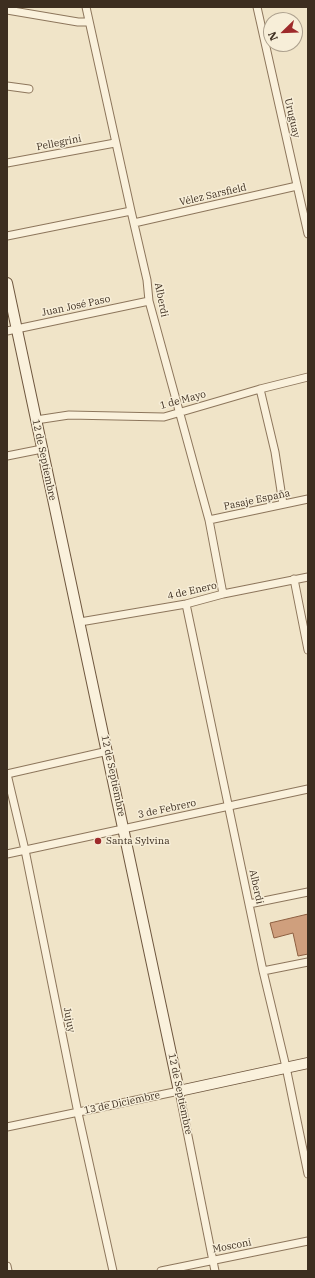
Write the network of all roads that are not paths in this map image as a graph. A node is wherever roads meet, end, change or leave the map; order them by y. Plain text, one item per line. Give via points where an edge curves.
1 (86, 7) edge
2 (257, 7) edge
3 (7, 10) edge
4 (89, 22) junction
5 (7, 86) edge
6 (29, 89) dead end
7 (115, 142) junction
8 (7, 163) edge
9 (297, 186) junction
10 (130, 211) junction
11 (134, 223) junction
12 (308, 234) edge
13 (7, 236) edge
14 (7, 283) edge
15 (149, 301) junction
16 (12, 330) edge
17 (308, 376) edge
18 (260, 389) junction
19 (180, 413) junction
20 (36, 420) junction
21 (42, 449) junction
22 (7, 456) edge
23 (308, 499) edge
24 (283, 504) junction
25 (209, 520) junction
26 (308, 577) edge
27 (294, 580) junction
28 (223, 594) junction
29 (186, 604) junction
30 (80, 622) junction
31 (308, 650) edge
32 (108, 751) junction
33 (7, 774) edge
34 (308, 789) edge
35 (229, 807) junction
36 (124, 828) junction
37 (25, 850) junction
38 (7, 854) edge
39 (308, 892) edge
40 (249, 904) junction
41 (308, 962) edge
42 (264, 971) junction
43 (308, 1063) edge
44 (286, 1067) junction
45 (179, 1091) junction
46 (78, 1113) junction
47 (7, 1127) edge
48 (308, 1174) edge
49 (308, 1241) edge
50 (213, 1260) junction
51 (7, 1266) edge
52 (8, 1271) edge
53 (113, 1271) edge
54 (161, 1271) edge
55 (215, 1271) edge

1 - 4 street, Alberdi
2 - 9 street, Uruguay
3 - 4 street
4 - 7 street, Alberdi
5 - 6 street
7 - 8 street, Pellegrini
7 - 10 street, Alberdi
9 - 11 street, Vélez Sarsfield
9 - 12 street, Uruguay
10 - 11 street, Alberdi
10 - 13 street
11 - 15 street, Alberdi via 147,280
14 - 16 street, 12 de Septiembre
15 - 16 street, Juan José Paso
15 - 19 street, Alberdi
16 - 20 street, 12 de Septiembre
17 - 18 street, 1 de Mayo
18 - 19 street, 1 de Mayo
18 - 24 street via 275,452
19 - 20 street, 1 de Mayo via 164,417 69,415
19 - 25 street, Alberdi
20 - 21 street, 12 de Septiembre
21 - 22 street
21 - 30 street, 12 de Septiembre
23 - 24 street, Pasaje España
24 - 25 street, Pasaje España
25 - 28 street, Alberdi
26 - 27 street, 4 de Enero
27 - 28 street, 4 de Enero
27 - 31 street
28 - 29 street, 4 de Enero
29 - 30 street, 4 de Enero
29 - 35 street, Alberdi
30 - 32 street, 12 de Septiembre
32 - 33 street
32 - 36 street, 12 de Septiembre
33 - 37 street, Jujuy
34 - 35 street, 3 de Febrero
35 - 36 street, 3 de Febrero
35 - 40 street, Alberdi
36 - 37 street, 3 de Febrero
36 - 45 street, 12 de Septiembre
37 - 38 street, 3 de Febrero
37 - 46 street, Jujuy
39 - 40 street
40 - 42 street, Alberdi
41 - 42 street
42 - 44 street, Alberdi
43 - 44 street, 13 de Diciembre
44 - 45 street, 13 de Diciembre
44 - 48 street, Alberdi
45 - 46 street, 13 de Diciembre
45 - 50 street, 12 de Septiembre
46 - 47 street, 13 de Diciembre
46 - 53 street, Jujuy
49 - 50 street, Mosconi
50 - 54 street, Mosconi
50 - 55 street, 12 de Septiembre
51 - 52 street

